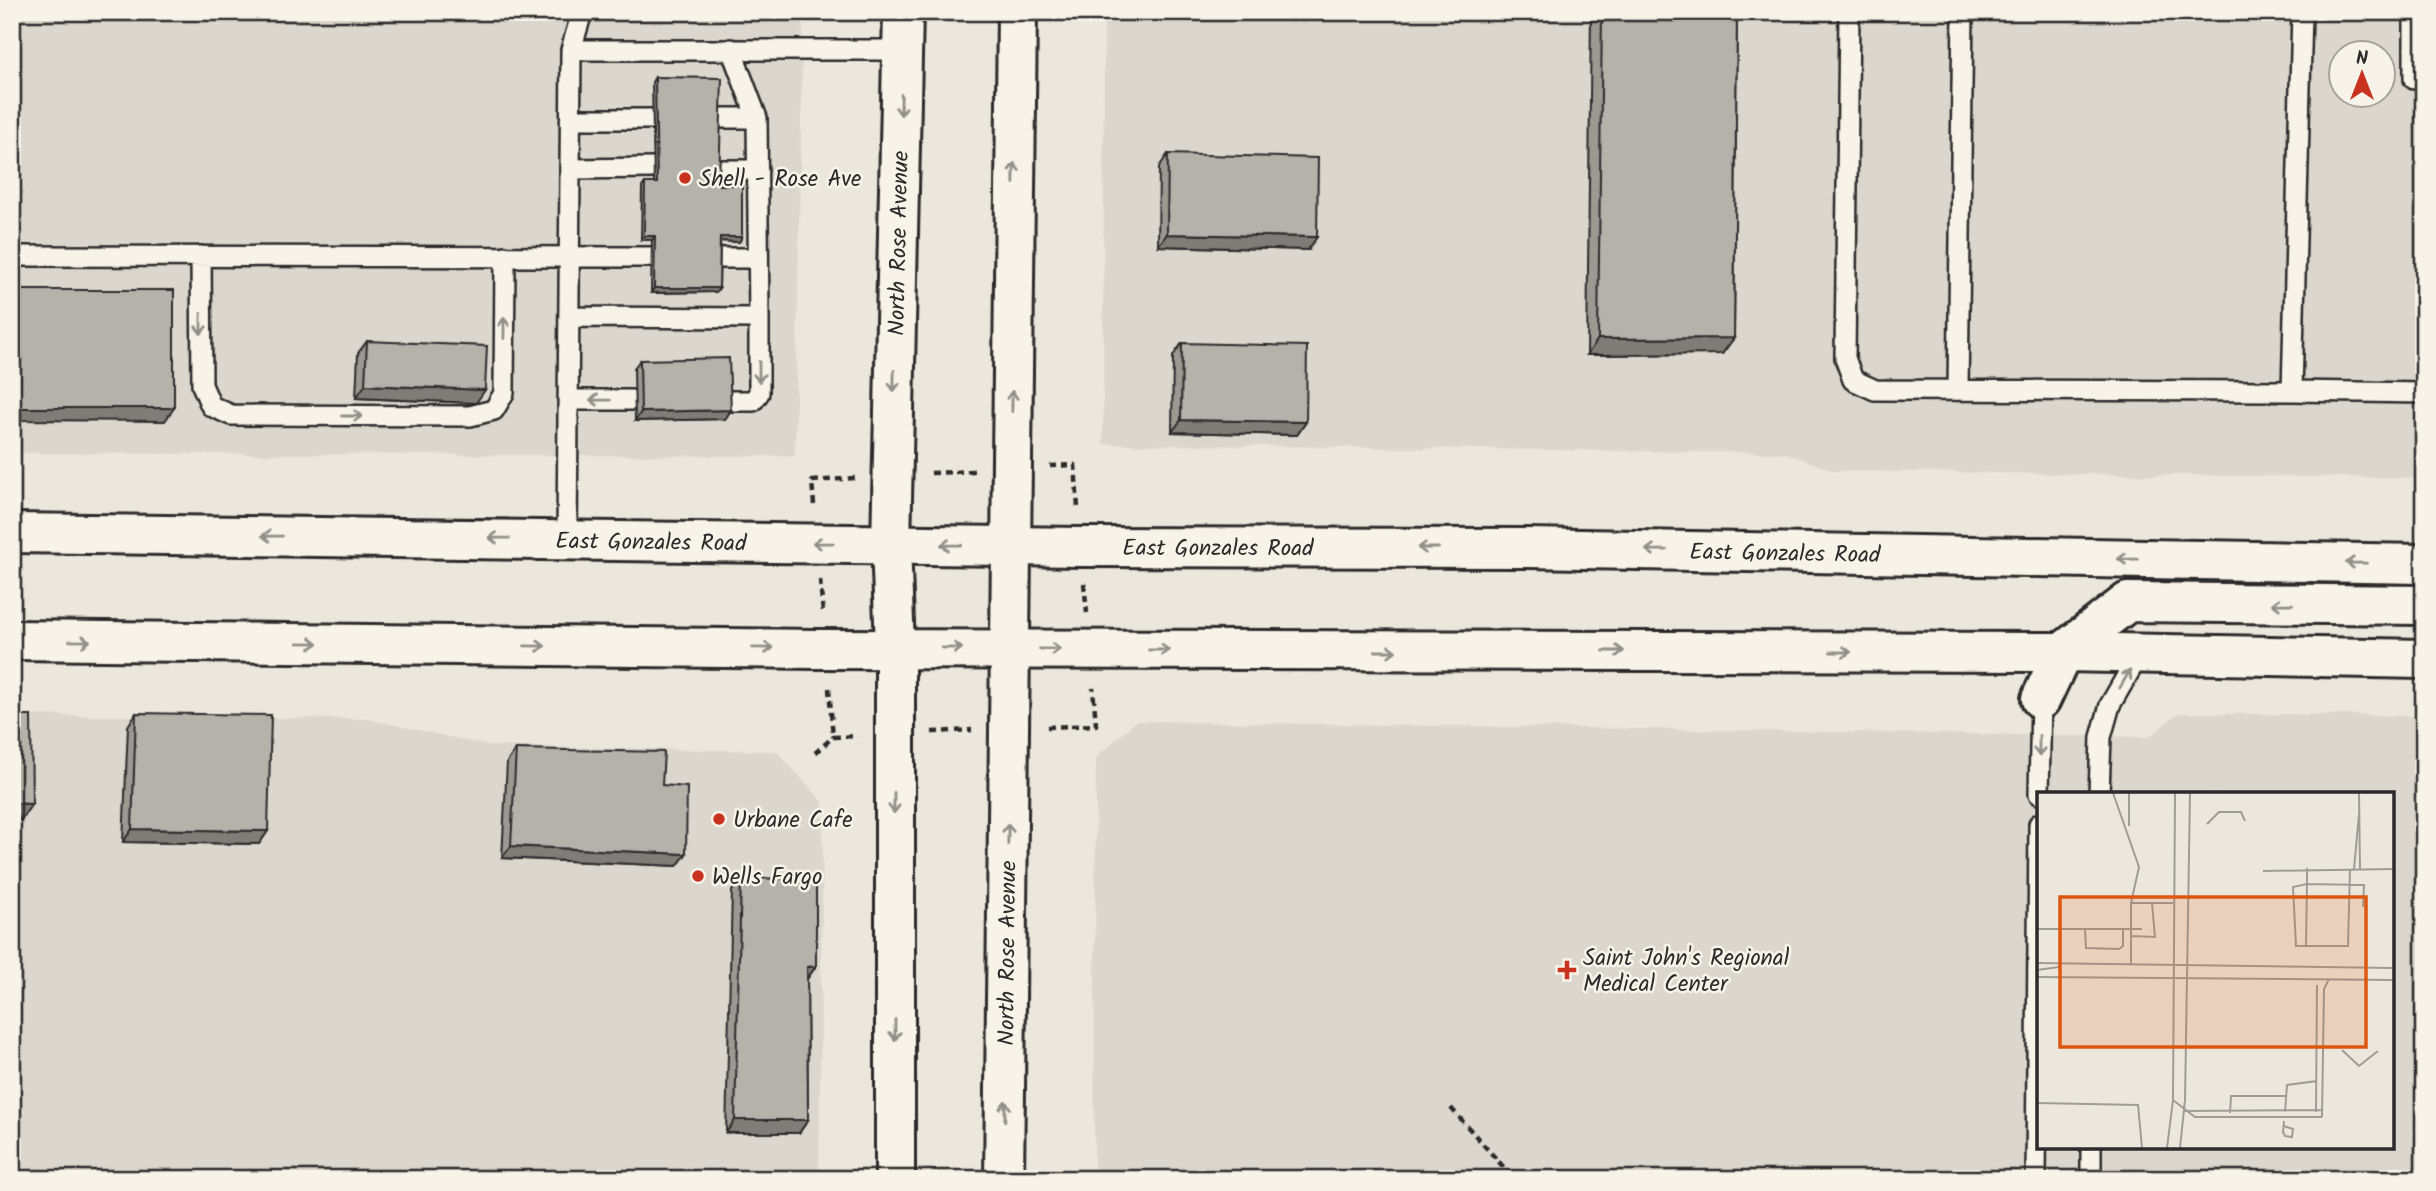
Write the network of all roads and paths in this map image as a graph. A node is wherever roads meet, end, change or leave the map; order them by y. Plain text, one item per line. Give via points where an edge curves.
1 (582, 12) edge
2 (903, 12) edge
3 (1017, 12) edge
4 (1849, 12) edge
5 (1963, 12) edge
6 (2302, 12) edge
7 (2414, 12) edge
8 (571, 50) junction
9 (732, 50) junction
10 (902, 50) junction
11 (2414, 79) dead end
12 (718, 118) edge
13 (757, 118) junction
14 (570, 119) junction
15 (653, 119) edge
16 (654, 168) edge
17 (570, 169) junction
18 (717, 170) edge
19 (758, 170) junction
20 (12, 256) edge
21 (201, 256) junction
22 (505, 256) junction
23 (569, 256) junction
24 (652, 257) edge
25 (717, 258) edge
26 (758, 258) junction
27 (569, 317) junction
28 (759, 318) junction
29 (1958, 390) junction
30 (2292, 391) junction
31 (2424, 393) edge
32 (568, 400) junction
33 (631, 400) dead end
34 (731, 401) edge
35 (1075, 465) dead end
36 (12, 533) edge
37 (72, 534) junction
38 (567, 539) junction
39 (891, 544) junction
40 (1010, 546) junction
41 (1081, 547) junction
42 (12, 554) edge
43 (2424, 564) edge
44 (2424, 605) edge
45 (12, 640) edge
46 (895, 648) junction
47 (1010, 649) junction
48 (1090, 650) junction
49 (2063, 652) junction
50 (2140, 653) junction
51 (2424, 659) edge
52 (2041, 699) joint
53 (1009, 728) junction
54 (894, 734) junction
55 (814, 753) dead end
56 (2039, 792) edge
57 (2099, 792) edge
58 (2037, 1061) edge
59 (1451, 1108) dead end
60 (2091, 1149) edge
61 (895, 1179) edge
62 (1004, 1179) edge
63 (1514, 1179) edge
64 (2036, 1179) edge
65 (2091, 1179) edge

1 - 8 lane
2 - 10 main road, North Rose Avenue
40 -> 3 main road, North Rose Avenue
4 - 29 lane via 1845,358 1853,380 1875,390
5 - 29 lane
6 - 30 lane
7 - 11 lane
8 - 9 lane
8 - 14 lane
9 - 10 lane
9 - 13 lane
10 -> 39 main road, North Rose Avenue
12 - 13 lane
13 - 19 lane
14 - 15 lane
14 - 17 lane
16 - 17 lane
17 - 23 lane
18 - 19 lane
19 - 26 lane
20 - 21 lane
21 - 22 lane
21 -> 22 lane via 202,385 211,406 231,415 470,416 494,411 504,393
22 - 23 lane
23 - 24 lane
23 - 27 lane
25 - 26 lane
26 - 28 lane
27 - 28 lane
27 - 32 lane
28 -> 34 lane via 759,393 753,401
29 - 30 lane
30 - 31 lane
33 -> 32 lane
32 - 38 lane
35 - 41 path
36 - 37 main road, East Gonzales Road
38 -> 37 main road, East Gonzales Road
37 - 42 main road
39 -> 38 main road, East Gonzales Road
40 -> 39 main road, East Gonzales Road
39 - 46 main road, North Rose Avenue
40 - 41 main road, East Gonzales Road
40 - 47 main road, North Rose Avenue
43 -> 41 main road, East Gonzales Road via 1556,549
41 - 48 path
44 -> 49 main road via 2128,602
45 -> 46 main road
46 -> 47 main road
46 - 54 main road, North Rose Avenue
47 -> 48 main road
47 - 53 main road, North Rose Avenue
48 -> 49 main road
48 - 53 path via 1096,725
49 - 50 main road
49 - 52 main road
50 - 51 main road
57 -> 50 lane via 2101,737 2110,705
52 -> 56 lane
53 - 54 path
62 -> 53 main road, North Rose Avenue
54 - 55 path via 833,737
54 -> 61 main road
58 - 64 lane
59 - 63 path
60 - 65 lane

